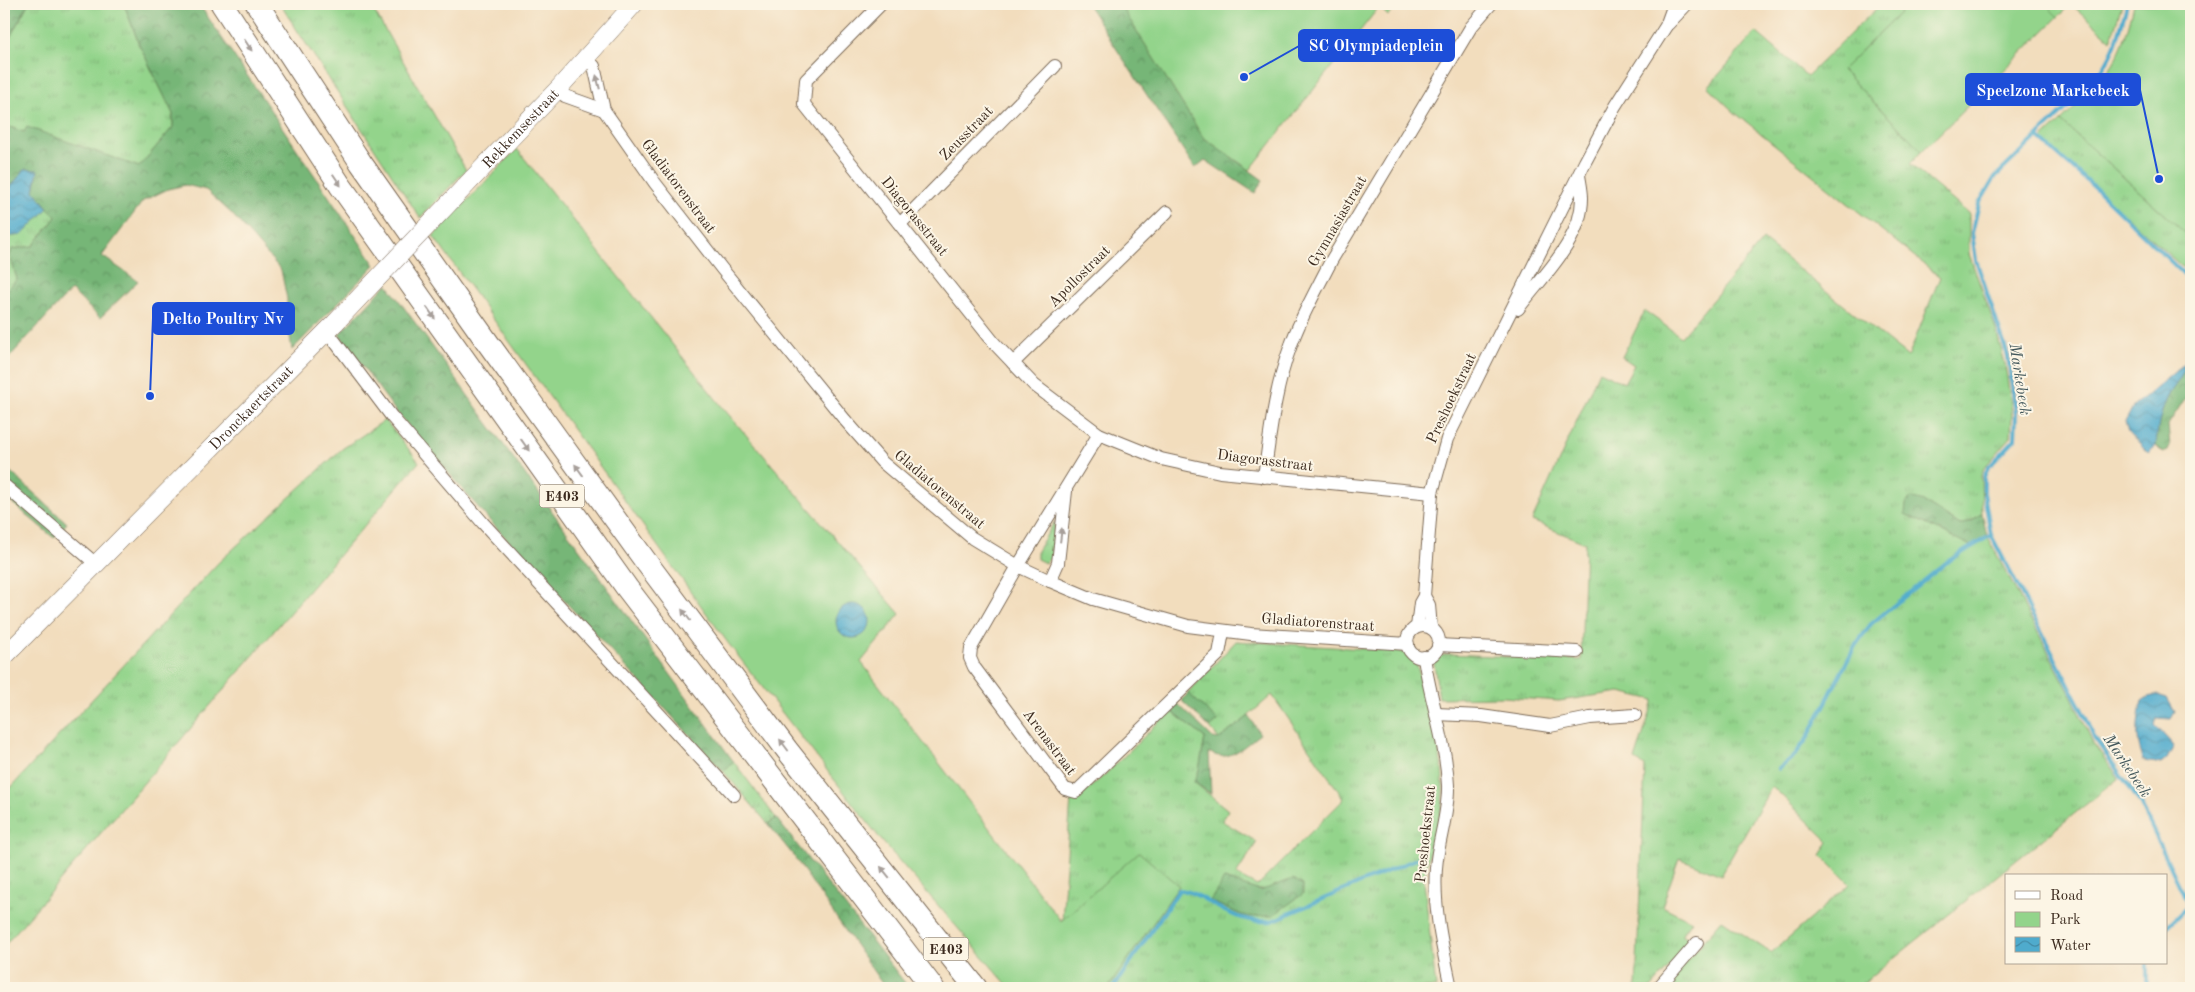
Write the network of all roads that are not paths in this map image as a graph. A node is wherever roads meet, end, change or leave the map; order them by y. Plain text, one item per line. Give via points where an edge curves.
1 (222, 4) edge
2 (256, 4) edge
3 (634, 4) edge
4 (881, 4) edge
5 (1491, 4) edge
6 (1674, 4) edge
7 (1688, 4) edge
8 (1666, 26) junction
9 (585, 58) junction
10 (1055, 66) dead end
11 (558, 89) junction
12 (604, 110) junction
13 (1579, 175) junction
14 (1167, 212) dead end
15 (900, 224) junction
16 (404, 250) joint
17 (331, 327) junction
18 (1499, 335) junction
19 (1013, 363) junction
20 (1099, 434) junction
21 (1264, 477) junction
22 (4, 485) edge
23 (1067, 486) junction
24 (1432, 493) junction
25 (96, 564) junction
26 (1018, 566) junction
27 (1050, 581) junction
28 (1424, 596) junction
29 (1417, 627) junction
30 (1431, 628) junction
31 (1223, 632) junction
32 (1408, 644) junction
33 (1438, 645) junction
34 (1577, 652) dead end
35 (4, 657) edge
36 (1424, 657) junction
37 (1436, 714) junction
38 (1635, 715) dead end
39 (734, 795) dead end
40 (1697, 943) dead end
41 (933, 988) edge
42 (976, 988) edge
43 (1451, 988) edge
44 (1658, 988) edge

1 -> 41 highway, E403 via 340,185 627,588
42 -> 2 highway, E403 via 787,750 644,559 361,164
3 - 9 street, Rekkemsestraat
4 - 15 street, Diagorasstraat via 806,80 804,104
5 - 21 street, Gymnasiastraat via 1471,26 1331,261 1290,345 1274,409
6 - 8 street, Preshoekstraat
7 - 8 street, Preshoekstraat
8 - 13 street, Preshoekstraat via 1615,106
9 - 11 street, Rekkemsestraat
12 -> 9 street, Gladiatorenstraat via 594,66
10 - 15 street, Zeusstraat
11 - 12 street via 565,96
11 - 16 street, Rekkemsestraat, bridge
12 - 26 street, Gladiatorenstraat via 660,190 876,455 951,522
13 - 18 street, Preshoekstraat
13 - 18 street, Preshoekstraat via 1582,199 1578,224 1563,252
14 - 19 street, Apollostraat
15 - 19 street, Diagorasstraat
16 - 17 street, Dronckaertstraat, bridge
17 - 25 street, Dronckaertstraat
17 - 39 street via 392,417 483,524
18 - 24 street, Preshoekstraat via 1447,439
19 - 20 street, Diagorasstraat via 1034,385
20 - 21 street, Diagorasstraat via 1161,459 1220,472
20 - 23 street
21 - 24 street, Diagorasstraat
22 - 25 street
23 - 26 street
27 -> 23 street via 1058,562
24 - 28 street, Preshoekstraat
25 - 35 street, Dronckaertstraat
26 - 27 street, Gladiatorenstraat
26 - 31 street, Arenastraat via 970,648 970,658 1069,791 1080,790 1219,654
27 - 31 street, Gladiatorenstraat via 1147,615
28 - 29 street, Preshoekstraat
28 - 30 street, Preshoekstraat via 1429,605
29 - 30 street
29 - 32 street via 1409,634
30 - 33 street via 1437,635
31 - 32 street, Gladiatorenstraat
32 - 36 street via 1413,654
33 - 34 street
33 - 36 street via 1433,654
36 - 37 street, Preshoekstraat
37 - 38 street via 1481,716 1550,726 1590,718
37 - 43 street, Preshoekstraat via 1447,767 1448,798 1436,866 1435,892
40 - 44 street

